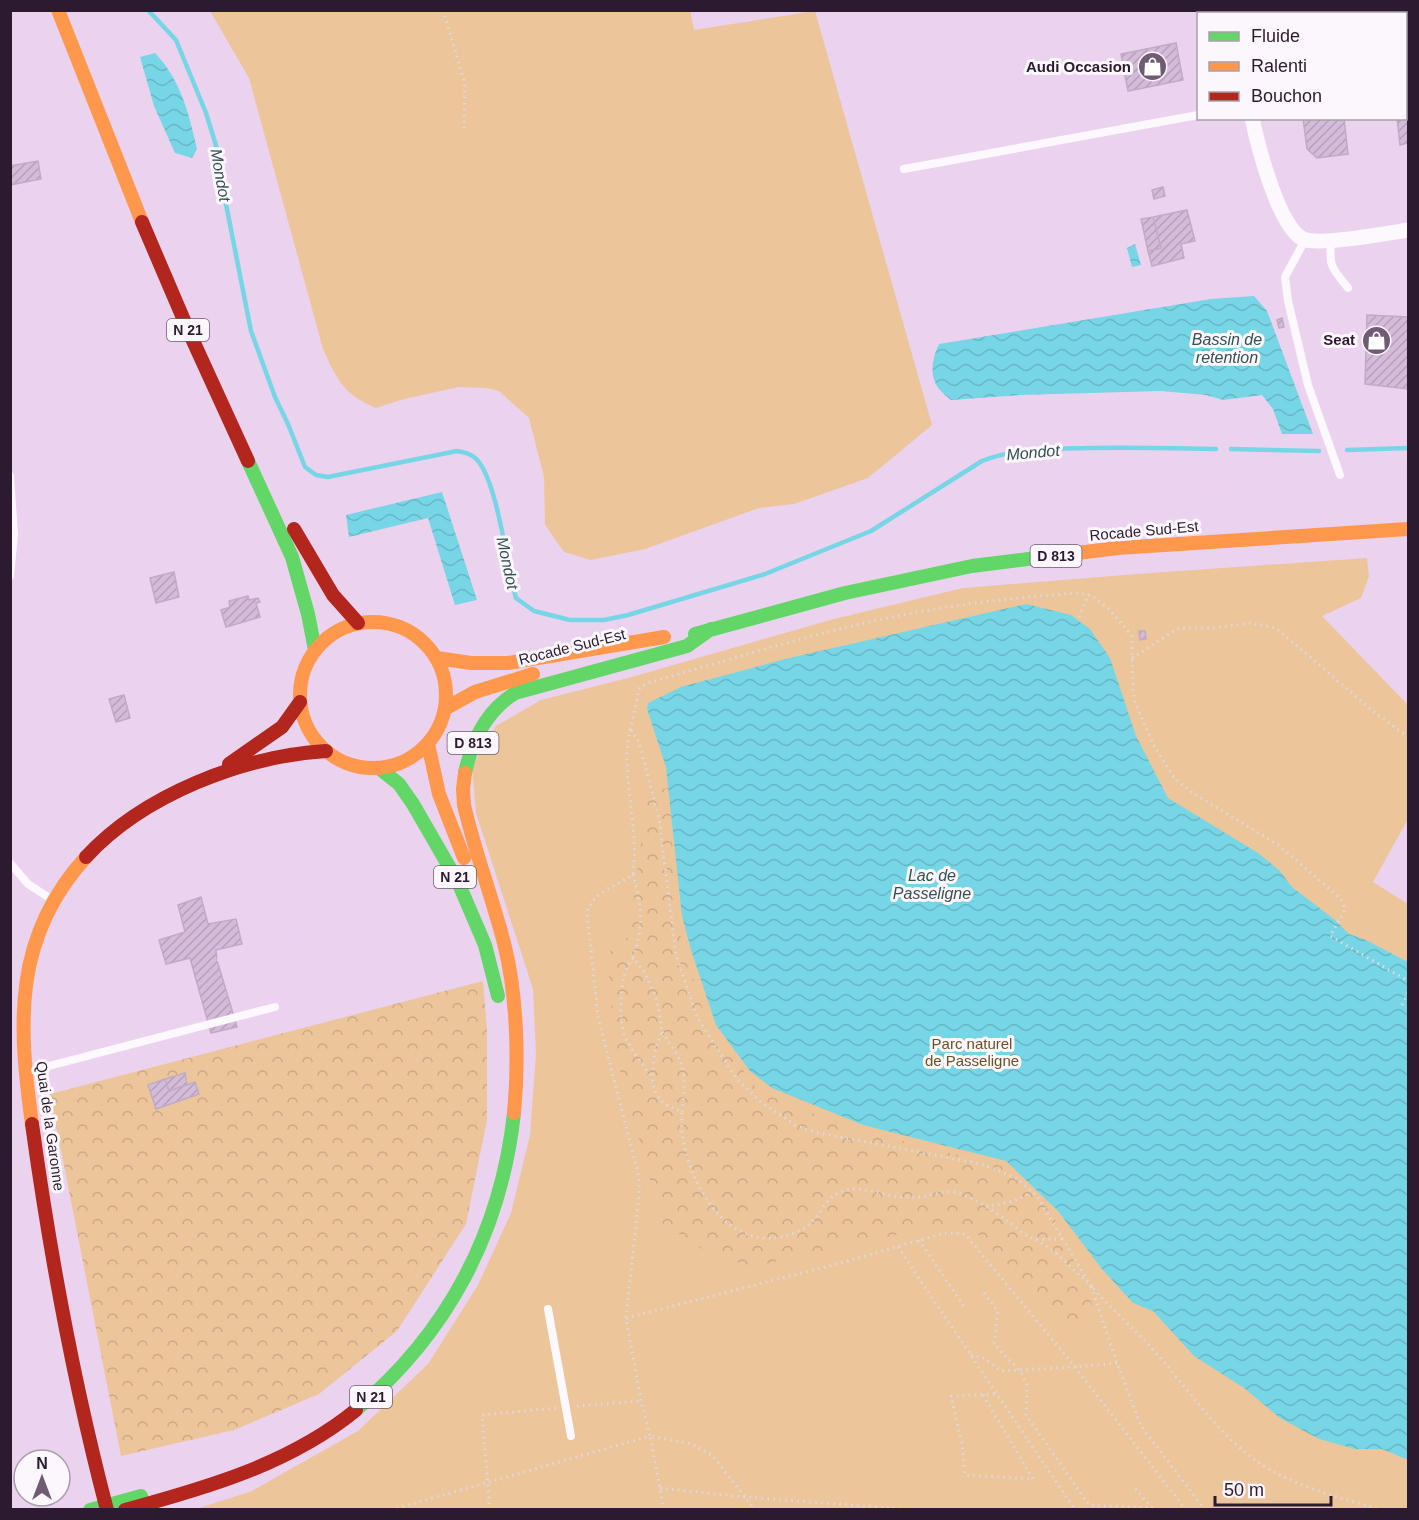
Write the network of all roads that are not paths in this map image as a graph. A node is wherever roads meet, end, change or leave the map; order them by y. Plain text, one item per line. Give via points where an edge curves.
1 (58, 10) edge
2 (70, 10) edge
3 (1197, 115) edge
4 (1252, 120) edge
5 (904, 169) dead end
6 (1408, 230) edge
7 (1305, 240) junction
8 (1331, 240) junction
9 (1348, 288) dead end
10 (1339, 471) road end
11 (10, 476) edge
12 (1408, 530) edge
13 (10, 576) edge
14 (358, 623) junction
15 (711, 629) junction
16 (315, 650) junction
17 (437, 658) junction
18 (300, 702) junction
19 (446, 708) junction
20 (428, 744) junction
21 (326, 752) junction
22 (379, 768) junction
23 (214, 775) junction
24 (10, 863) edge
25 (52, 900) junction
26 (275, 1007) dead end
27 (507, 1011) junction
28 (502, 1034) dead end
29 (25, 1073) junction
30 (548, 1309) dead end
31 (571, 1436) dead end
32 (162, 1496) junction
33 (90, 1509) edge
34 (107, 1509) edge
35 (125, 1509) edge

1 - 16 main road, N 21 via 184,321 292,557
2 - 14 main road, N 21 via 215,367 302,545 333,595
3 - 5 lane
4 - 7 street via 1274,192 1292,230
6 - 8 street
7 - 8 street
7 - 10 lane via 1285,277 1288,301 1308,385
8 - 9 lane via 1330,262
11 - 13 lane via 14,534
12 - 15 main road, Rocade Sud-Est / D 813 via 1118,548 972,566 845,593
14 - 16 main road via 334,633
14 - 17 main road via 381,622 403,628 422,640
15 - 17 main road, Rocade Sud-Est / D 813 via 508,663
15 - 19 main road, Rocade Sud-Est / D 813 via 508,680
15 - 27 main road, D 813 via 687,646 515,693 497,705 471,748 464,801 477,858 504,940
16 - 18 main road via 305,666
17 - 19 main road via 446,682
18 - 21 main road via 304,721
18 - 23 main road, Quai de la Garonne via 282,728
19 - 20 main road
20 - 22 main road via 414,756
20 - 27 main road, N 21 via 439,794 495,940
21 - 22 main road via 342,762
21 - 23 main road, Quai de la Garonne via 290,753
22 - 27 main road, N 21 via 399,784 413,804 458,882
23 - 25 main road, Quai de la Garonne via 172,794 121,825 92,852
24 - 25 lane via 28,884
25 - 29 main road, Quai de la Garonne via 28,969 23,1004
26 - 29 lane
27 - 32 main road, N 21 via 518,1064 500,1191 483,1239 446,1311 393,1377 317,1438 242,1475
28 - 32 main road, N 21 via 503,1097 488,1198 466,1256 413,1341 369,1388 322,1425 248,1463
29 - 34 main road, Quai de la Garonne via 52,1253
30 - 31 lane
32 - 33 main road, N 21
32 - 35 main road, N 21

